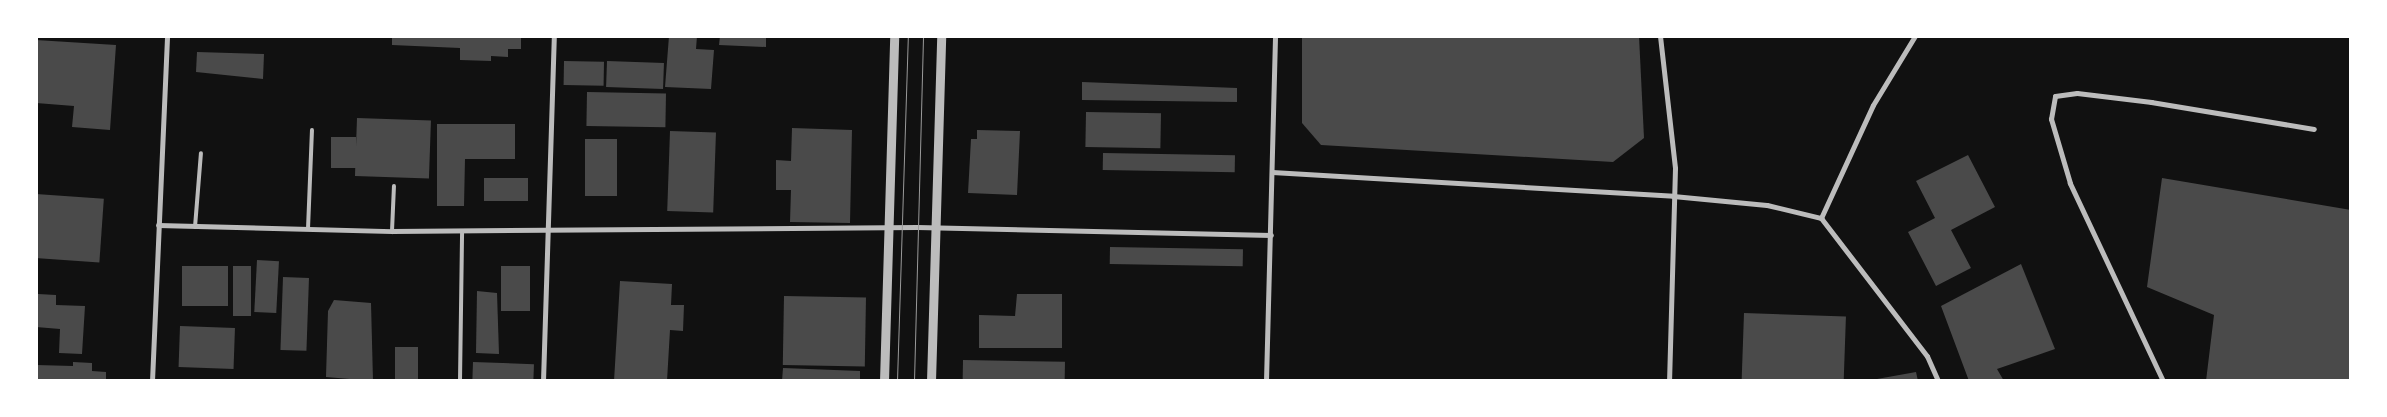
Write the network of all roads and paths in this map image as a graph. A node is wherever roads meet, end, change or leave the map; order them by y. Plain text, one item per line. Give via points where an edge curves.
1 (167, 36) edge
2 (554, 36) edge
3 (894, 36) edge
4 (941, 36) edge
5 (1275, 36) edge
6 (1660, 36) edge
7 (1915, 36) edge
8 (2314, 129) dead end
9 (312, 130) dead end
10 (201, 153) dead end
11 (1272, 172) junction
12 (394, 186) dead end
13 (1673, 196) junction
14 (1821, 218) junction
15 (158, 226) junction
16 (195, 227) junction
17 (888, 227) junction
18 (935, 228) junction
19 (308, 230) junction
20 (392, 231) junction
21 (462, 231) junction
22 (548, 231) junction
23 (1271, 235) junction
24 (152, 381) edge
25 (460, 381) edge
26 (543, 381) edge
27 (884, 381) edge
28 (931, 381) edge
29 (1266, 381) edge
30 (1669, 381) edge
31 (1938, 381) edge
32 (2163, 381) edge

1 - 15 street
2 - 22 street
3 - 17 street
4 - 18 street
5 - 11 street
6 - 13 street via 1675,168
7 - 14 street via 1873,105
8 - 32 street via 2151,102 2077,93 2054,96 2051,119 2070,183
9 - 19 lane
10 - 16 lane
11 - 13 street
11 - 23 street
12 - 20 lane
13 - 14 street via 1766,205
13 - 30 street
14 - 31 street via 1927,356
15 - 16 street
15 - 24 street
16 - 19 street
17 - 18 street
17 - 22 street
17 - 27 street
18 - 23 street
18 - 28 street
19 - 20 street
20 - 21 street
21 - 22 street
21 - 25 lane
22 - 26 street
23 - 29 street

